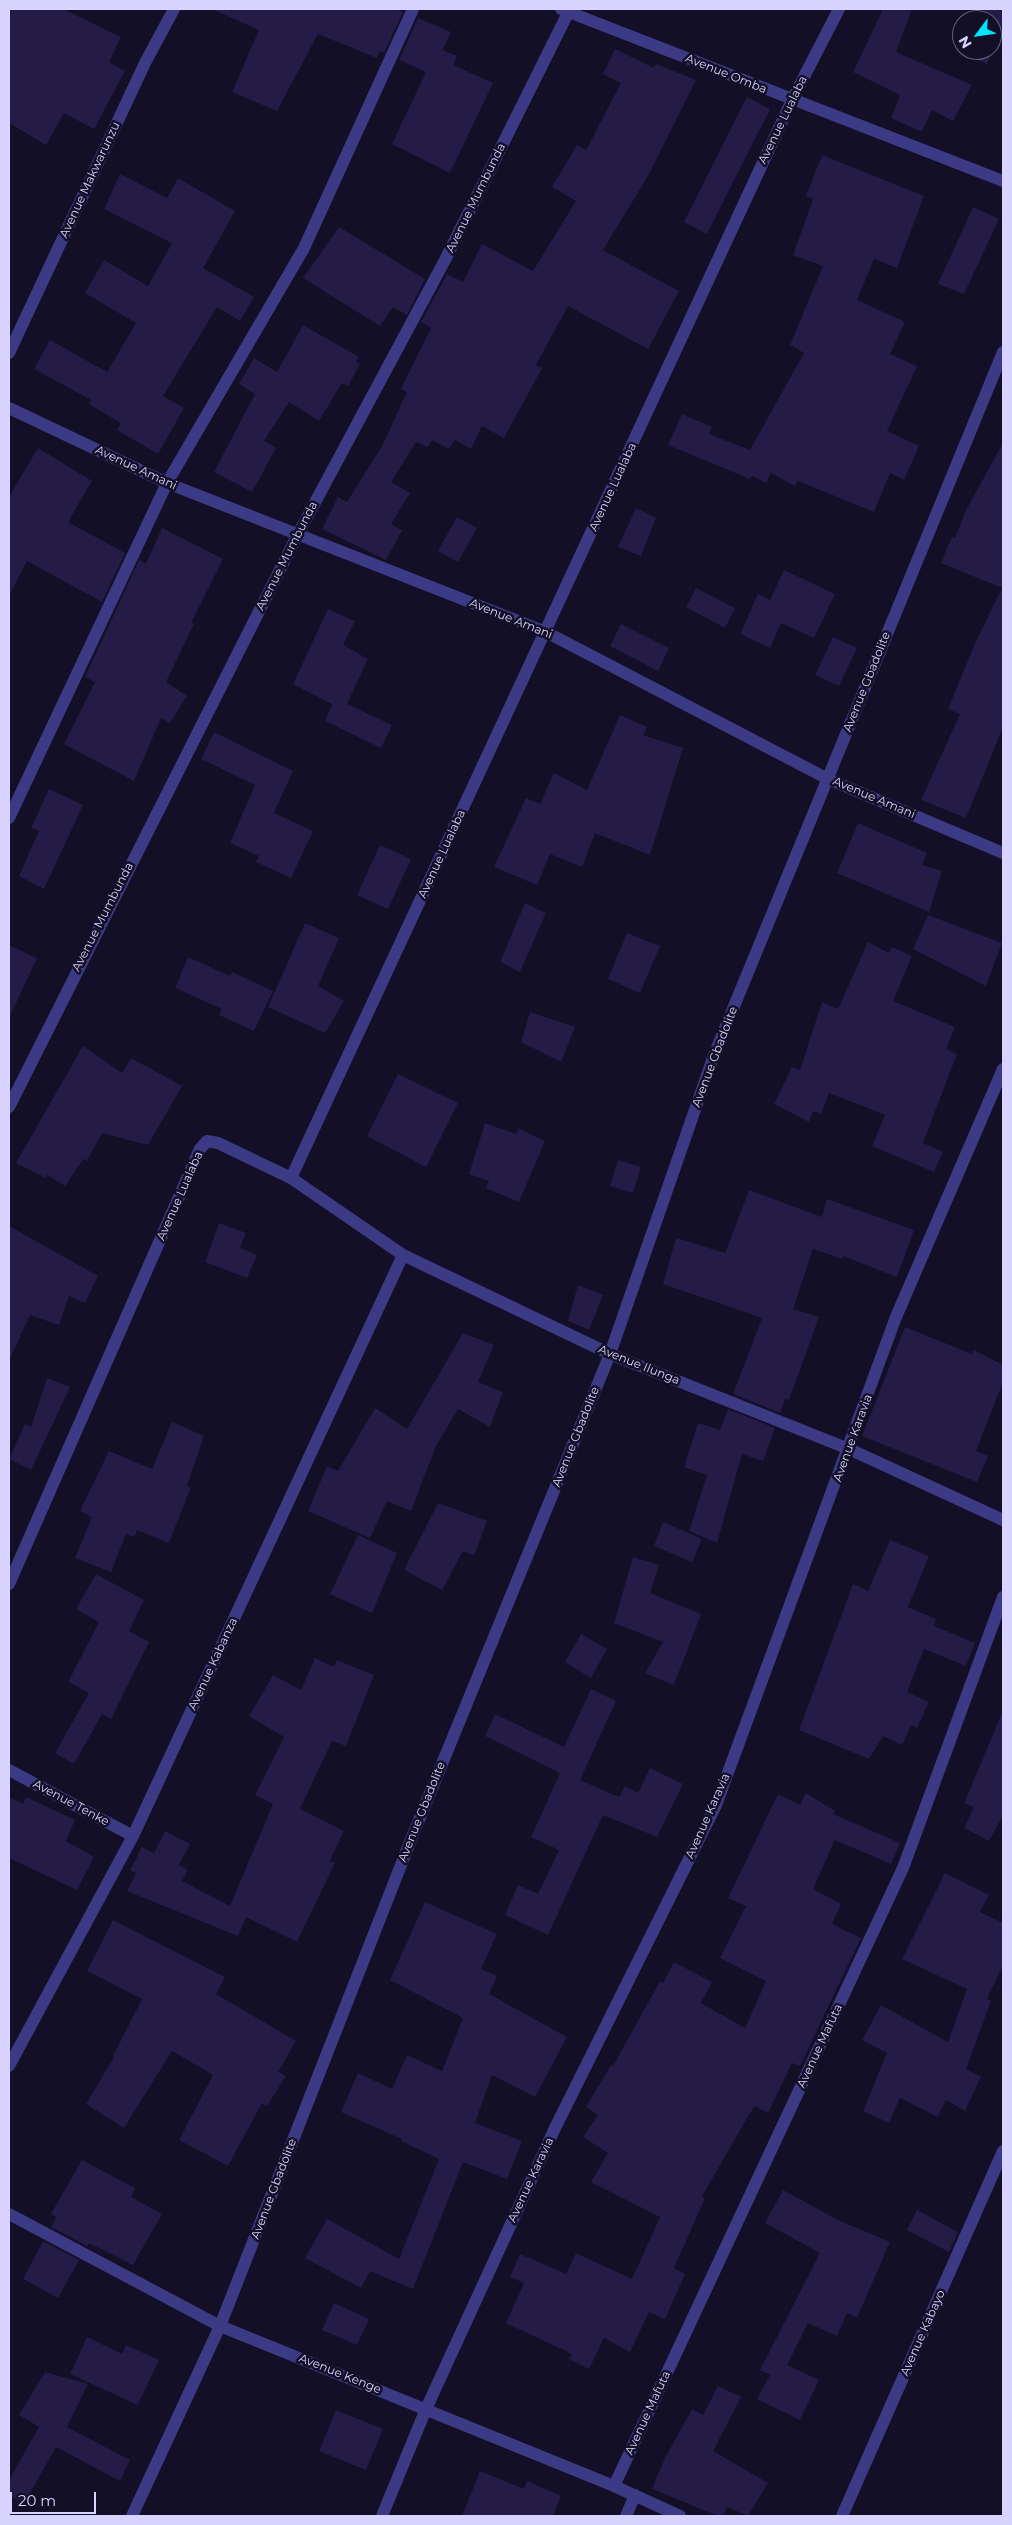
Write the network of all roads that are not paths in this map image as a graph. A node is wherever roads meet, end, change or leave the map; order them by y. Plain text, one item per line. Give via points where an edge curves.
1 (174, 9) edge
2 (413, 9) edge
3 (839, 9) edge
4 (567, 10) edge
5 (792, 100) junction
6 (1003, 182) edge
7 (1003, 352) edge
8 (9, 353) edge
9 (9, 408) edge
10 (167, 483) junction
11 (297, 536) junction
12 (546, 632) junction
13 (828, 779) junction
14 (9, 818) edge
15 (1003, 852) edge
16 (1003, 1069) edge
17 (9, 1107) edge
18 (291, 1178) junction
19 (403, 1255) junction
20 (610, 1354) junction
21 (849, 1449) junction
22 (1003, 1520) edge
23 (9, 1584) edge
24 (1003, 1597) edge
25 (9, 1770) edge
26 (133, 1836) junction
27 (9, 2066) edge
28 (1003, 2151) edge
29 (9, 2214) edge
30 (220, 2326) junction
31 (426, 2409) junction
32 (614, 2486) junction
33 (635, 2496) junction
34 (132, 2516) edge
35 (382, 2516) edge
36 (626, 2516) edge
37 (680, 2516) edge
38 (842, 2516) edge

1 - 8 street, Avenue Makwarunzu via 145,63
2 - 10 street via 304,248
3 - 5 street, Avenue Lualaba
4 - 5 street, Avenue Omba
4 - 11 street, Avenue Mumbunda via 445,260
5 - 6 street, Avenue Omba
5 - 12 street, Avenue Lualaba
7 - 13 street, Avenue Gbadolite
9 - 10 street, Avenue Amani
10 - 11 street, Avenue Amani
10 - 14 street
11 - 12 street, Avenue Amani
11 - 17 street, Avenue Mumbunda
12 - 13 street, Avenue Amani
12 - 18 street, Avenue Lualaba
13 - 15 street, Avenue Amani
13 - 20 street, Avenue Gbadolite via 714,1055
16 - 21 street, Avenue Karavia via 896,1317
18 - 19 street, Avenue Ilunga
18 - 23 street, Avenue Lualaba via 218,1143 208,1141 203,1144
19 - 20 street, Avenue Ilunga
19 - 26 street, Avenue Kabanza
20 - 21 street, Avenue Ilunga
20 - 30 street, Avenue Gbadolite via 410,1842
21 - 22 street, Avenue Ilunga
21 - 31 street, Avenue Karavia via 716,1805 555,2128
24 - 32 street, Avenue Mafuta via 903,1868
25 - 26 street, Avenue Tenke
26 - 27 street, Avenue Kabanza
28 - 38 street, Avenue Kabayo
29 - 30 street, Avenue Kenge
30 - 31 street, Avenue Kenge
30 - 34 street, Avenue Gbadolite
31 - 32 street, Avenue Kenge
31 - 35 street, Avenue Karavia
32 - 33 street, Avenue Kenge
33 - 36 street
33 - 37 street, Avenue Kenge

